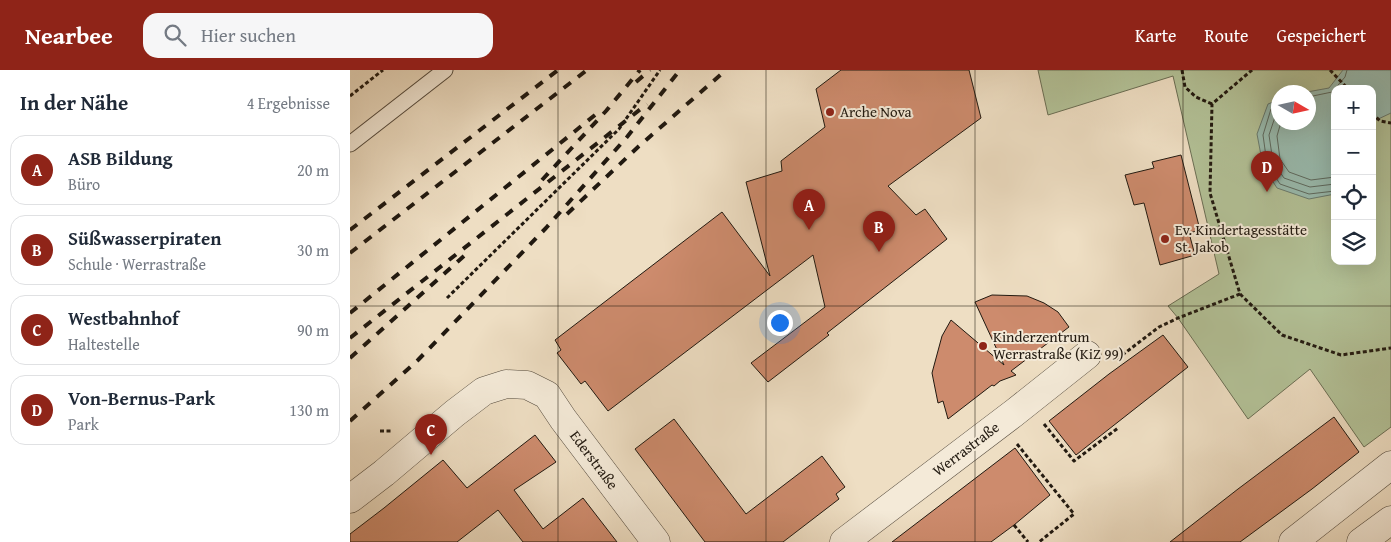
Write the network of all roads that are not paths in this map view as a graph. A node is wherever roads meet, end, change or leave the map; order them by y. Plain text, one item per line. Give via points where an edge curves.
1 (445, 70) edge
2 (350, 144) edge
3 (1087, 355) dead end
4 (1391, 465) edge
5 (350, 499) edge
6 (1391, 520) edge
7 (656, 542) edge
8 (844, 542) edge
9 (1293, 542) edge
10 (1360, 542) edge

1 - 2 lane
3 - 8 street, Werrastraße
4 - 9 street
5 - 7 street, Ederstraße via 484,391 506,384 527,386 548,395
6 - 10 street

